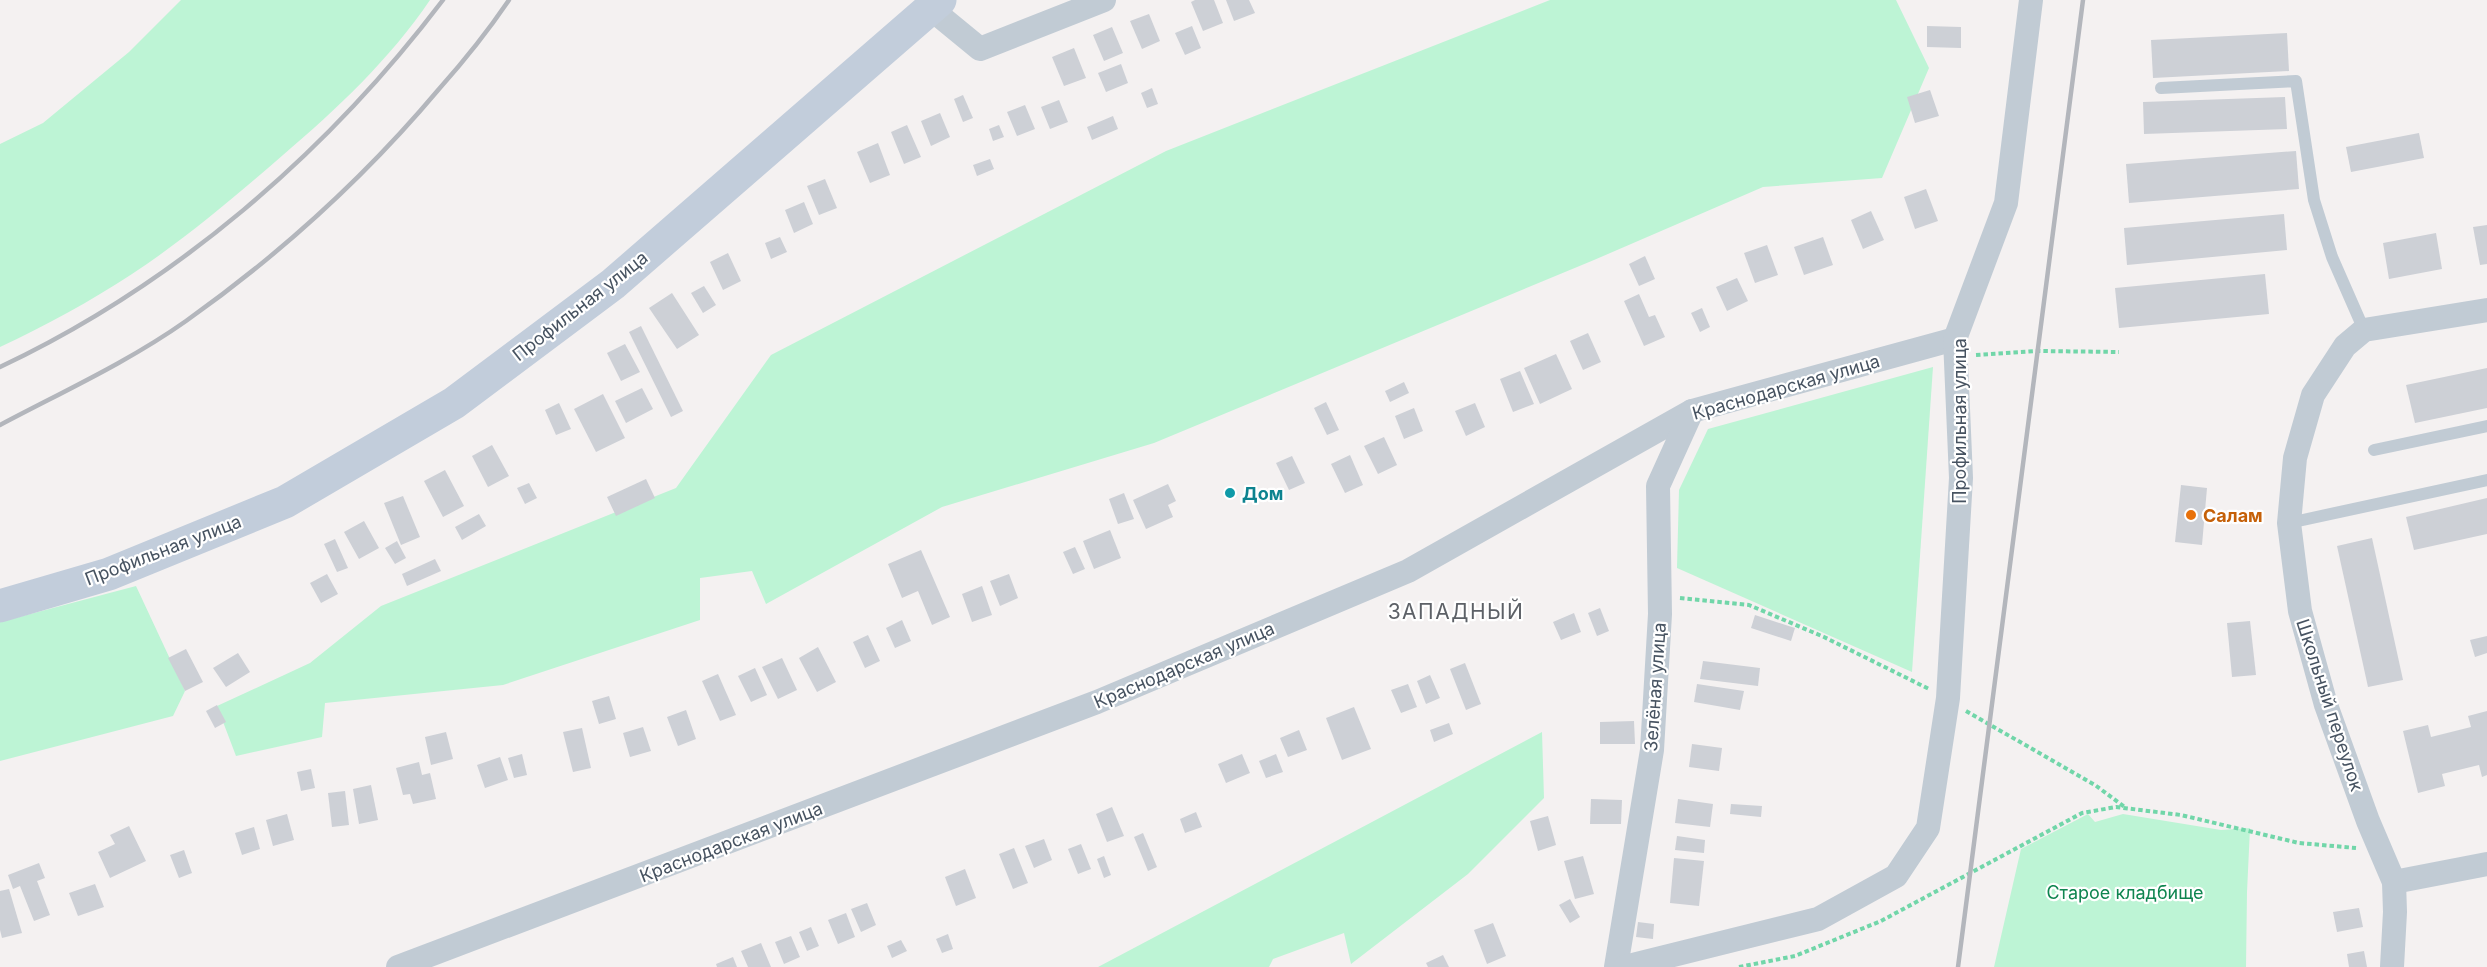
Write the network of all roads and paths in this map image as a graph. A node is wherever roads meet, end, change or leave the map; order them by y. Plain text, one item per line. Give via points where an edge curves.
1 (1104, 0) edge
2 (2031, 0) edge
3 (935, 4) edge
4 (2161, 88) dead end
5 (2487, 310) edge
6 (2364, 330) junction
7 (1955, 348) junction
8 (2120, 352) dead end
9 (1692, 411) junction
10 (2487, 426) edge
11 (2374, 450) dead end
12 (2487, 480) edge
13 (2289, 523) junction
14 (1660, 596) junction
15 (0, 606) edge
16 (1948, 698) junction
17 (2127, 809) junction
18 (2380, 850) junction
19 (2487, 864) edge
20 (2394, 882) junction
21 (398, 967) edge
22 (1616, 967) edge
23 (1624, 967) edge
24 (1739, 967) edge
25 (2392, 967) edge

1 - 3 street, Профильная улица via 980,49
2 - 7 street, Профильная улица via 2006,202
3 - 15 main road, Профильная улица via 613,284 454,403 285,502 109,574
4 - 6 lane via 2296,81 2314,200 2332,258
5 - 6 street
6 - 13 street, Школьный переулок via 2345,346 2313,395 2295,458
7 - 8 path
7 - 9 street, Краснодарская улица
7 - 16 street, Профильная улица via 1961,478
9 - 14 street, Зелёная улица via 1658,486
9 - 21 street, Краснодарская улица via 1408,571 1097,702
10 - 11 lane
12 - 13 lane
13 - 18 street, Школьный переулок via 2300,611 2326,705
14 - 16 path via 1749,605
14 - 22 street, Зелёная улица via 1652,750
16 - 17 path via 1974,718 2095,785
16 - 23 street, Профильная улица via 1928,828 1896,876 1818,919
17 - 18 path via 2181,815 2299,843
17 - 24 path via 2082,813 1881,921 1795,956
18 - 20 street, Школьный переулок
19 - 20 street
20 - 25 street, Школьный переулок

